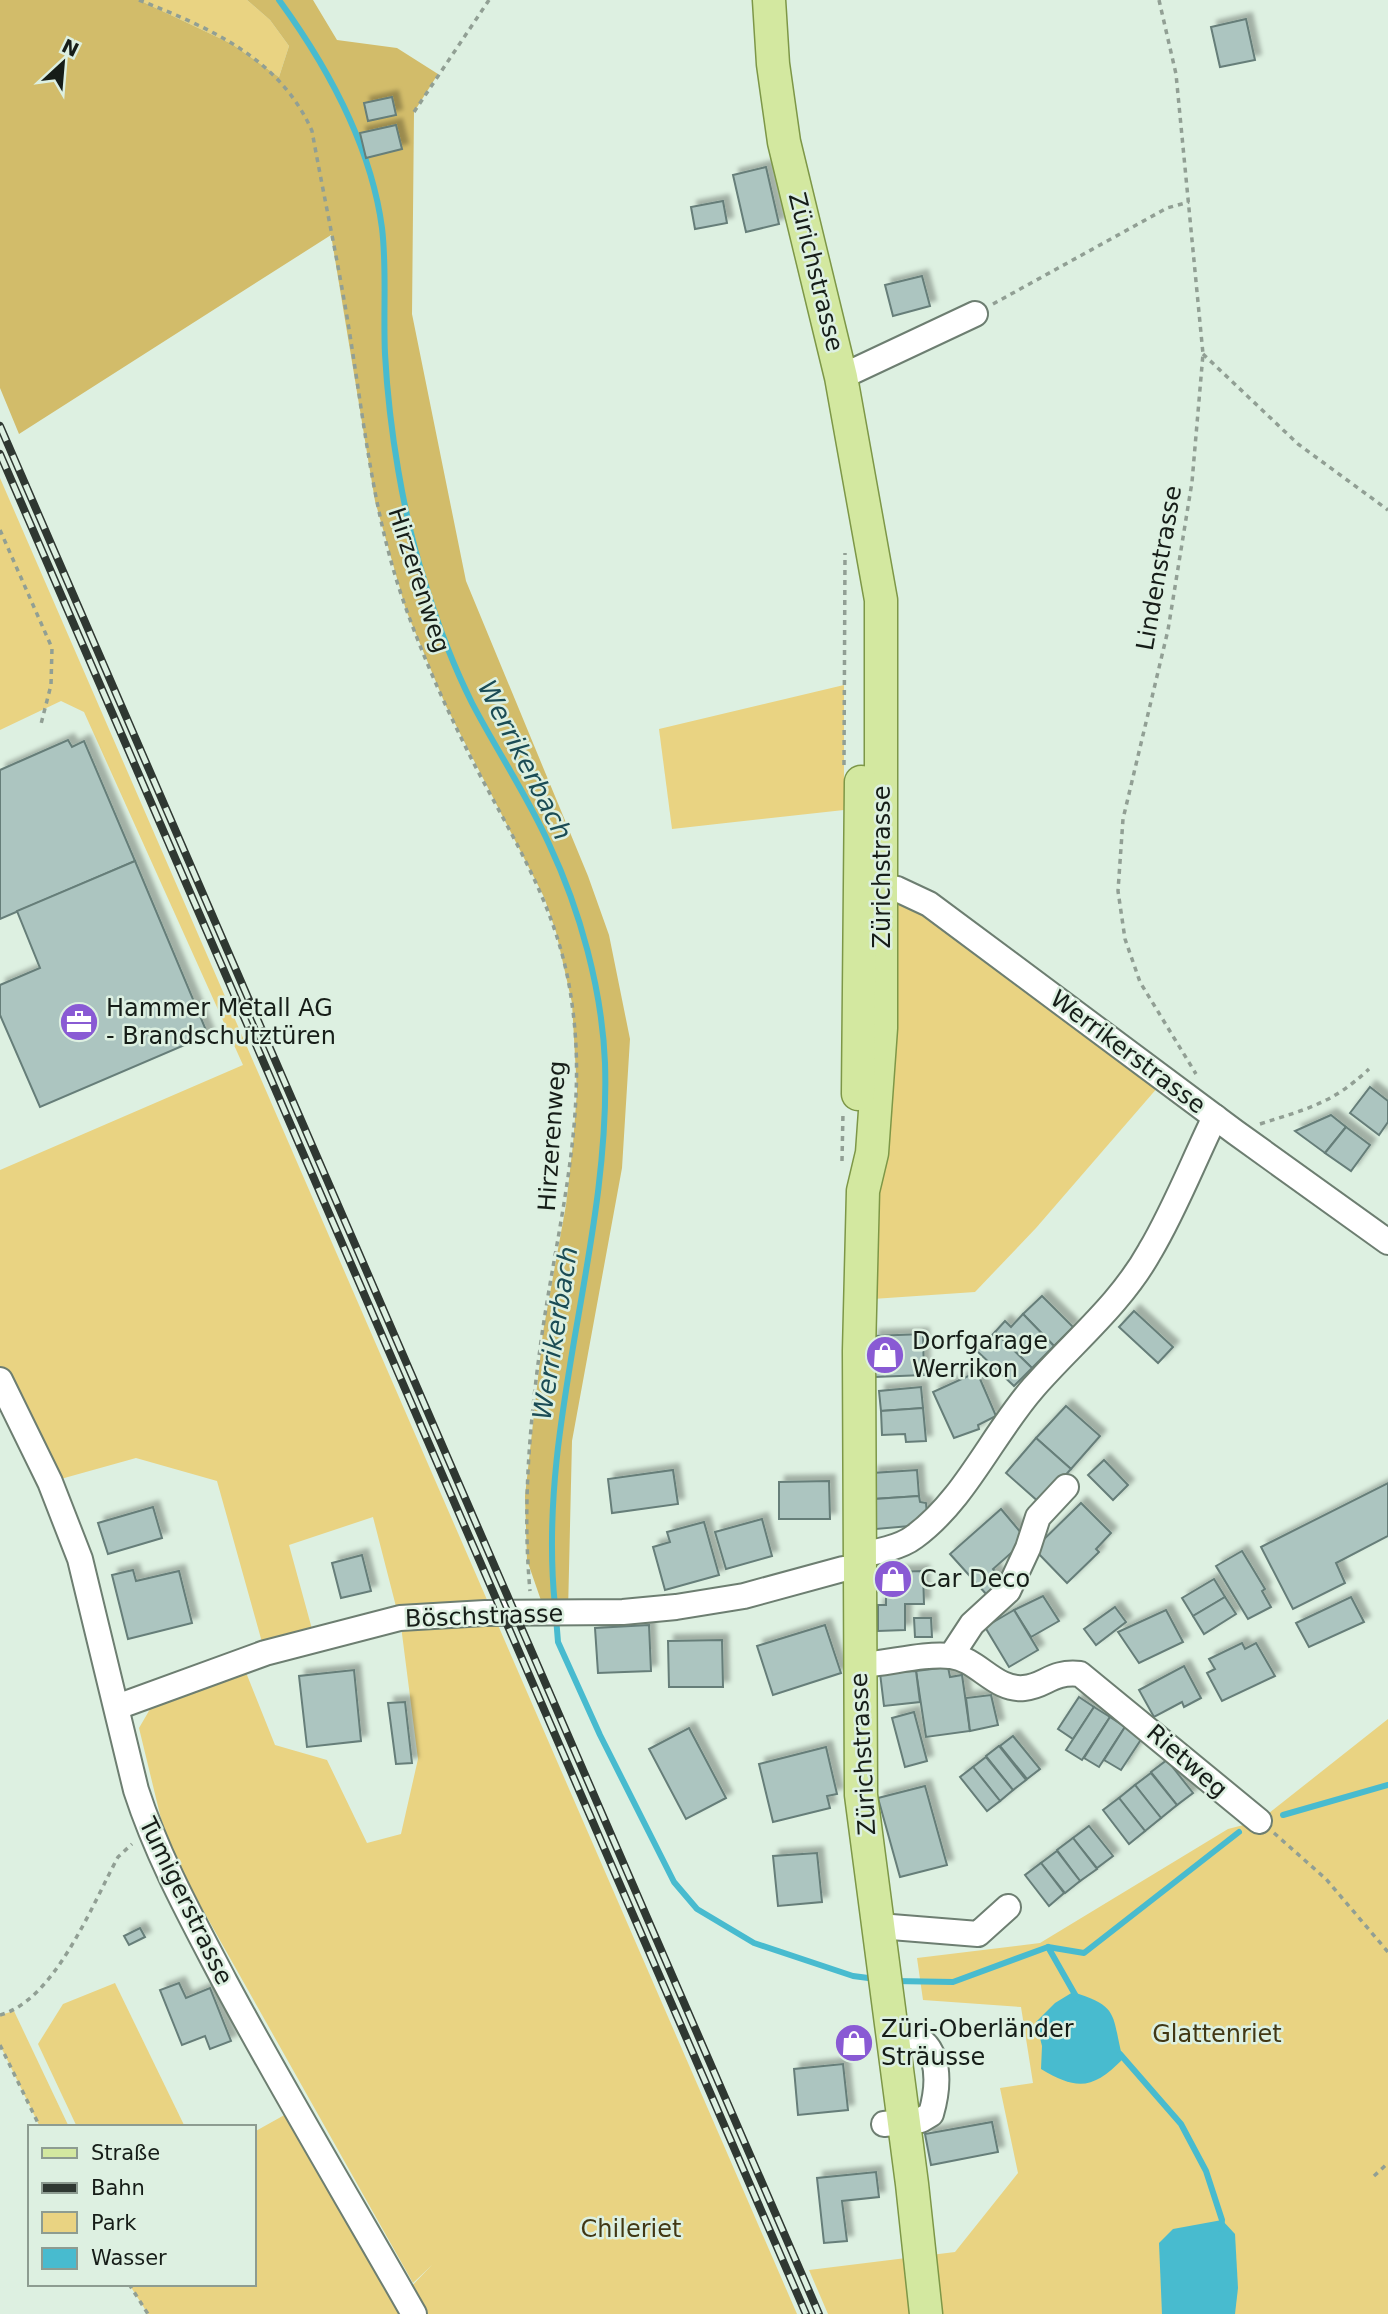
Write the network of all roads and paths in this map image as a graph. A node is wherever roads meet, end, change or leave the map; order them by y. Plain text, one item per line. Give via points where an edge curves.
1 (139, 0) edge
2 (489, 0) edge
3 (769, 0) edge
4 (1159, 0) edge
5 (414, 112) dead end
6 (1189, 202) junction
7 (975, 314) joint
8 (1203, 354) junction
9 (841, 377) junction
10 (1388, 510) edge
11 (0, 530) edge
12 (857, 547) junction
13 (41, 724) dead end
14 (844, 768) dead end
15 (871, 883) junction
16 (1369, 1069) dead end
17 (1199, 1079) dead end
18 (843, 1099) dead end
19 (1215, 1117) junction
20 (1235, 1132) junction
21 (842, 1167) dead end
22 (1388, 1242) edge
23 (0, 1380) edge
24 (1066, 1488) dead end
25 (859, 1561) junction
26 (549, 1612) junction
27 (951, 1656) junction
28 (859, 1665) junction
29 (117, 1707) junction
30 (1259, 1821) joint
31 (148, 1827) junction
32 (1008, 1908) dead end
33 (879, 1926) junction
34 (1388, 1952) edge
35 (0, 2015) edge
36 (0, 2045) edge
37 (39, 2125) edge
38 (1388, 2163) edge
39 (1374, 2176) dead end
40 (130, 2286) edge
41 (148, 2314) edge
42 (414, 2314) edge
43 (926, 2314) edge

1 - 26 path, Hirzerenweg via 199,26 255,59 279,77 307,119 352,345 375,501 391,561 441,696 544,897 566,968 575,1027 577,1091 566,1205 543,1332 525,1496 527,1560
2 - 5 path
3 - 9 main road, Zürichstrasse via 785,142
4 - 6 path, Lindenstrasse via 1176,74
6 - 7 path via 1167,208
6 - 8 path, Lindenstrasse
7 - 9 street
8 - 10 path via 1298,444
8 - 17 path, Lindenstrasse via 1192,482 1171,617 1127,797 1118,866 1120,914 1132,961 1150,1002
9 - 12 main road, Zürichstrasse via 860,467
11 - 13 path via 52,648 51,685
12 - 14 path
12 - 15 main road, Zürichstrasse via 863,601
15 - 19 street, Werrikerstrasse via 929,904
15 - 25 main road, Zürichstrasse via 858,1166 863,1191
16 - 20 path via 1345,1092 1317,1106
18 - 21 path
19 - 20 street, Werrikerstrasse
19 - 25 street, Böschstrasse via 1151,1251 1119,1299 1033,1387 945,1510 913,1539
20 - 22 street, Werrikerstrasse
23 - 29 street, Tumigerstrasse via 67,1522
24 - 27 street via 1038,1517 1008,1591 972,1624
25 - 26 street, Böschstrasse via 744,1595 676,1607
25 - 28 main road, Zürichstrasse
26 - 29 street, Böschstrasse via 400,1618 265,1653
27 - 28 street
27 - 30 street, Rietweg via 968,1660 998,1683 1024,1688 1061,1672 1080,1674
28 - 33 main road, Zürichstrasse via 861,1795
29 - 31 street, Tumigerstrasse
30 - 34 path via 1326,1879
31 - 35 path via 118,1857 59,1964 37,1994 15,2011
31 - 42 street, Tumigerstrasse via 172,1882 293,2110
32 - 33 street via 978,1934
33 - 43 main road, Zürichstrasse via 892,2034 894,2123
36 - 37 path
38 - 39 path
40 - 41 path

